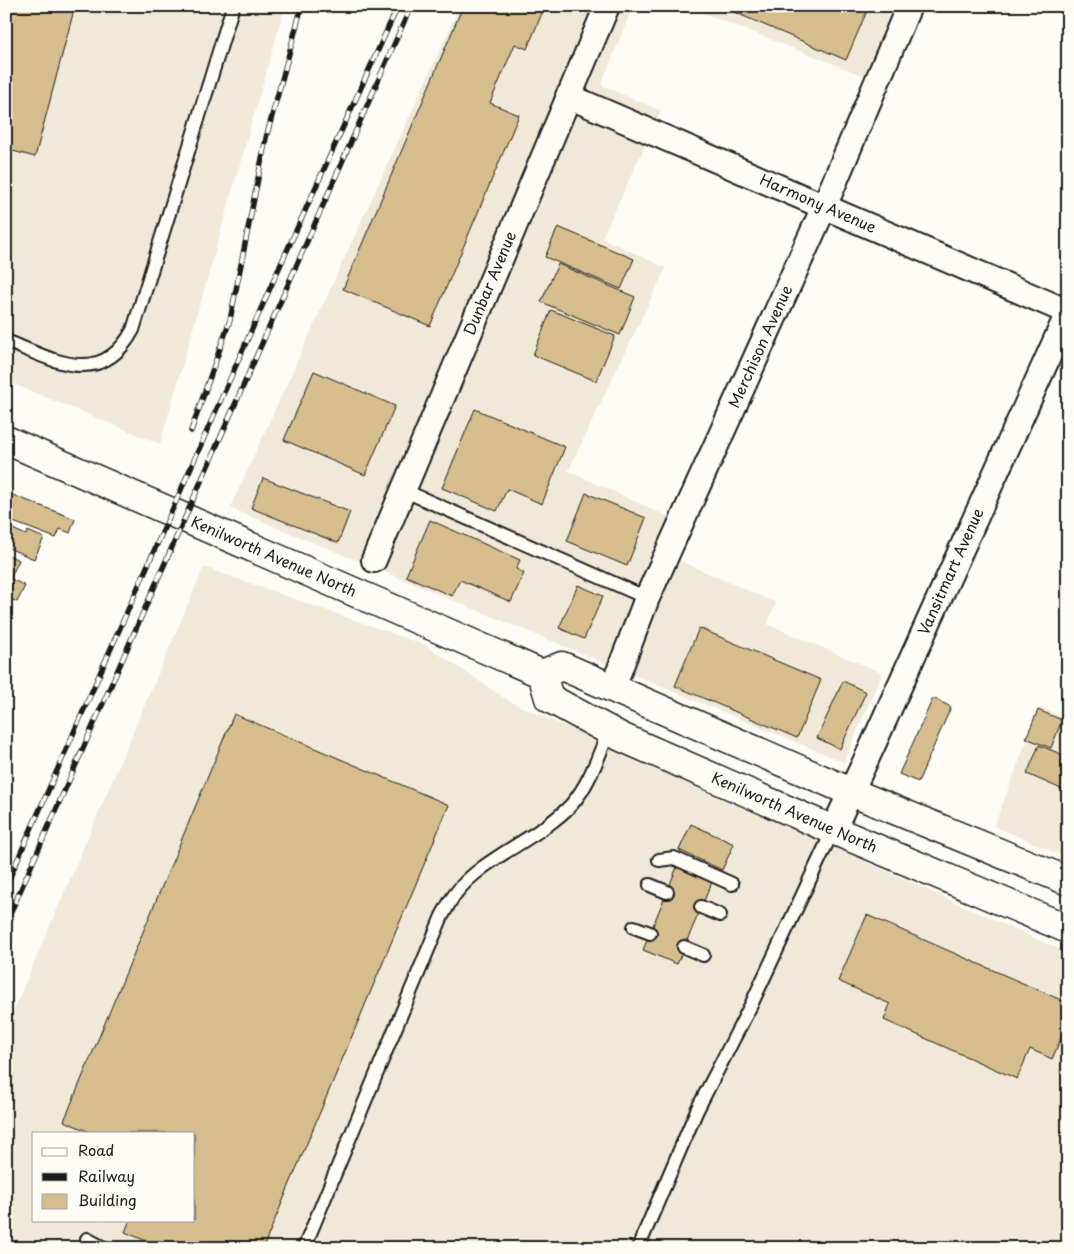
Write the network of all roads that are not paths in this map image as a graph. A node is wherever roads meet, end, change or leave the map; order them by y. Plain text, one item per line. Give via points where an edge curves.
1 (233, 6) edge
2 (607, 6) edge
3 (909, 6) edge
4 (568, 96) junction
5 (824, 207) junction
6 (1068, 312) edge
7 (6, 341) edge
8 (6, 440) edge
9 (404, 490) junction
10 (374, 560) dead end
11 (647, 598) junction
12 (542, 674) junction
13 (614, 687) junction
14 (609, 730) junction
15 (851, 792) junction
16 (832, 830) junction
17 (659, 860) dead end
18 (1068, 881) edge
19 (732, 884) dead end
20 (650, 885) dead end
21 (667, 892) dead end
22 (701, 907) dead end
23 (720, 915) dead end
24 (634, 927) dead end
25 (1068, 929) edge
26 (650, 933) dead end
27 (684, 947) dead end
28 (704, 955) dead end
29 (87, 1239) dead end
30 (104, 1248) edge
31 (304, 1248) edge
32 (638, 1248) edge

1 - 7 lane via 133,330 125,345 112,357 97,364 81,366 64,364
2 - 4 street, Dunbar Avenue
3 - 5 street, Merchison Avenue
4 - 5 street, Harmony Avenue
4 - 9 street, Dunbar Avenue
5 - 6 street, Harmony Avenue
5 - 11 street, Merchison Avenue
6 - 15 street, Vansitmart Avenue
8 - 12 main road, Kenilworth Avenue North
9 - 10 street, Dunbar Avenue
9 - 11 lane
11 - 13 street, Merchison Avenue
12 - 13 main road via 562,666
12 - 14 main road, Kenilworth Avenue North via 549,698
13 - 15 main road
14 - 16 main road, Kenilworth Avenue North
14 - 31 lane via 572,804 456,892 442,916
15 - 16 street, Vansitmart Avenue
15 - 18 main road
16 - 25 main road, Kenilworth Avenue North
16 - 32 lane via 751,1005 697,1110
17 - 19 lane via 674,858
20 - 21 lane
22 - 23 lane
24 - 26 lane
27 - 28 lane
29 - 30 lane

